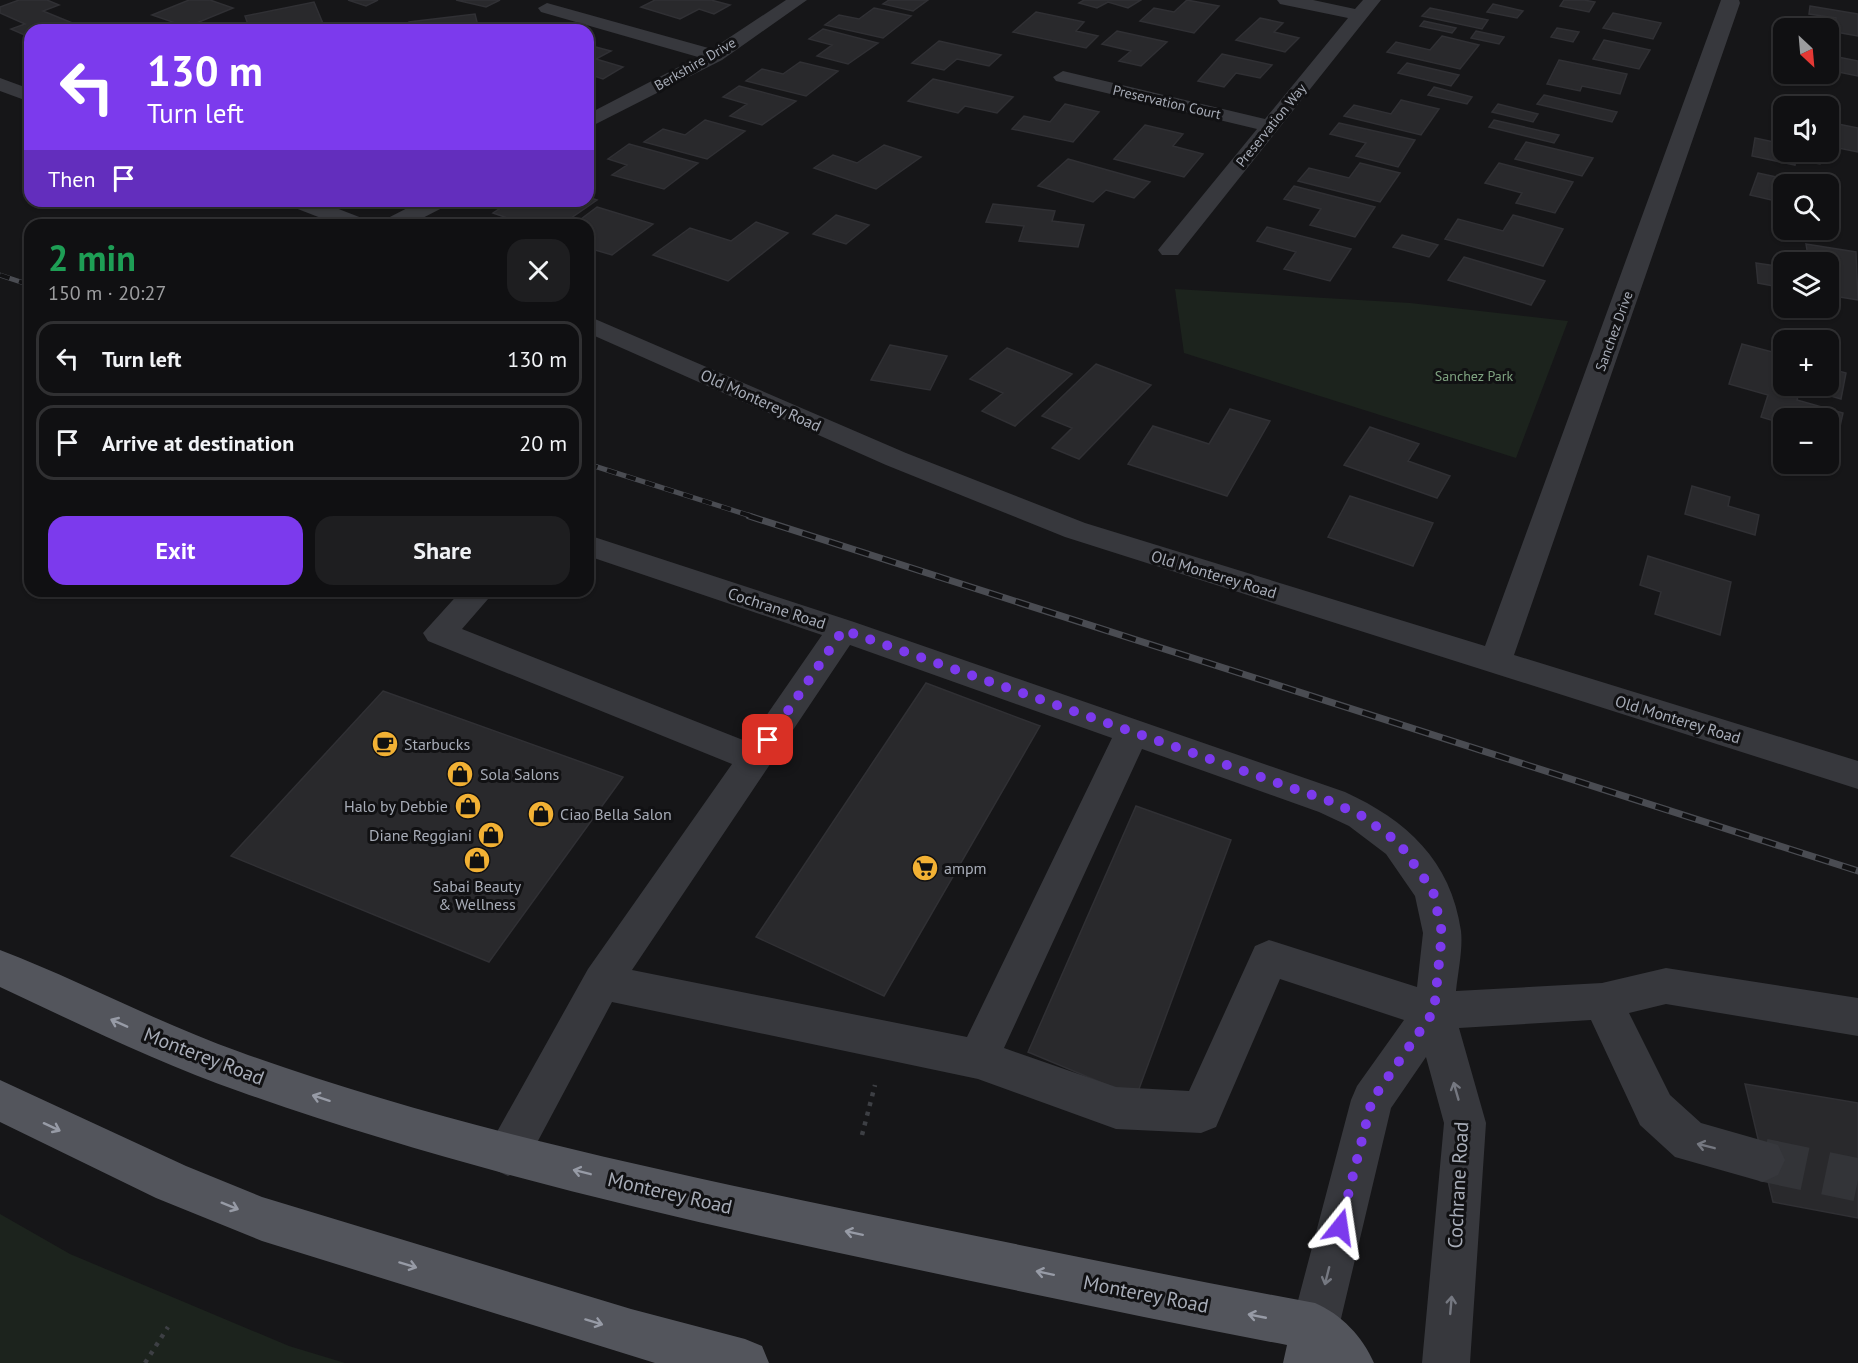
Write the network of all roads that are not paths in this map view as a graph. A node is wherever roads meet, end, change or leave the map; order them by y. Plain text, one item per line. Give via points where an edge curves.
1 (798, 0) edge
2 (1287, 0) edge
3 (1730, 0) edge
4 (547, 8) dead end
5 (1366, 8) edge
6 (715, 56) junction
7 (1063, 77) dead end
8 (0, 84) edge
9 (24, 94) edge
10 (594, 119) edge
11 (1270, 126) junction
12 (313, 207) edge
13 (426, 207) edge
14 (344, 219) edge
15 (404, 219) edge
16 (1170, 250) dead end
17 (594, 327) edge
18 (594, 547) edge
19 (474, 597) edge
20 (843, 630) junction
21 (1495, 662) junction
22 (1133, 731) junction
23 (755, 759) junction
24 (1858, 775) edge
25 (0, 968) edge
26 (602, 982) junction
27 (1602, 1001) junction
28 (1434, 1011) junction
29 (1858, 1017) edge
30 (978, 1059) junction
31 (0, 1100) edge
32 (508, 1154) junction
33 (1763, 1161) tunnel mouth
34 (1311, 1345) edge
35 (745, 1363) edge
36 (1350, 1363) edge
37 (1446, 1363) edge

1 - 6 street, Berkshire Drive
2 - 5 street
3 - 21 street, Sanchez Drive
4 - 6 street
5 - 11 street, Preservation Way
6 - 10 street, Berkshire Drive
7 - 11 street, Preservation Court
8 - 9 street
11 - 16 street, Preservation Way
12 - 14 street
13 - 15 street
17 - 21 street, Old Monterey Road via 896,459 1075,530
18 - 20 street, Cochrane Road
19 - 23 street via 439,633
20 - 22 street, Cochrane Road
20 - 23 street
21 - 24 street, Old Monterey Road
22 - 28 street, Cochrane Road via 1332,802 1362,816 1399,843 1433,891 1442,933
22 - 30 street
23 - 26 street
32 -> 25 main road, Monterey Road via 239,1072
26 - 30 street
26 - 32 street
27 - 28 street
27 - 29 street via 1666,986
33 -> 27 street via 1690,1142 1655,1110
28 - 30 street via 1269,958 1201,1112 1116,1108
28 -> 34 street, Cochrane Road via 1372,1100
37 -> 28 street, Cochrane Road via 1465,1123
31 -> 35 main road via 44,1124 262,1219 609,1326
34 -> 32 main road, Monterey Road via 1176,1301 684,1198
34 - 36 main road

